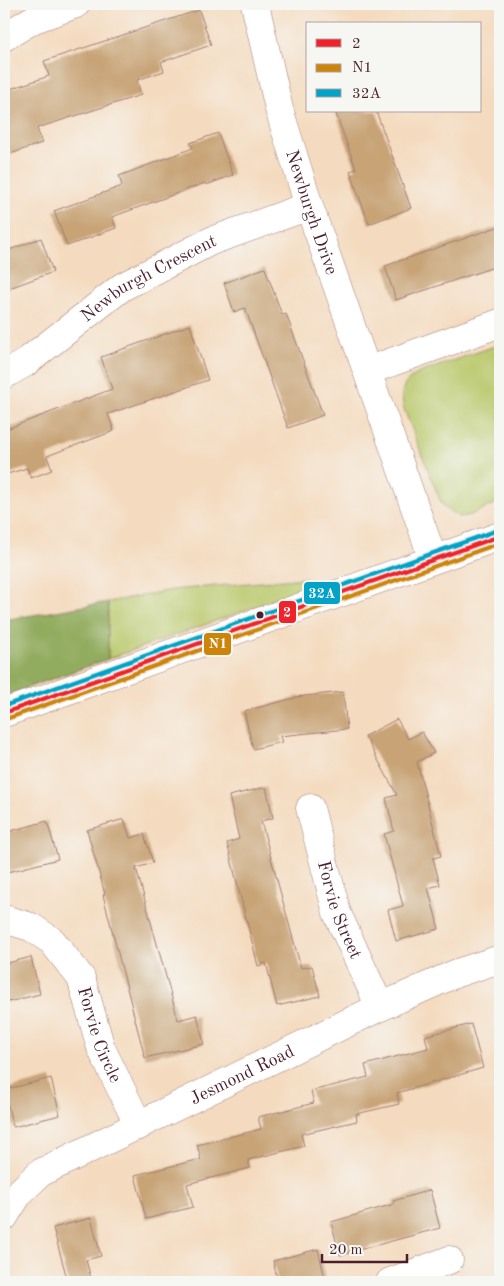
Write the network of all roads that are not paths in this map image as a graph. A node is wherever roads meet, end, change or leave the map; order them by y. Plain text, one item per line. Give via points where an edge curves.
1 (76, 4) edge
2 (255, 4) edge
3 (4, 37) edge
4 (309, 206) junction
5 (500, 323) edge
6 (367, 371) junction
7 (4, 375) edge
8 (500, 536) edge
9 (433, 559) junction
10 (4, 712) edge
11 (310, 808) dead end
12 (4, 919) edge
13 (500, 959) edge
14 (380, 1008) junction
15 (139, 1126) junction
16 (4, 1217) edge
17 (449, 1260) dead end
18 (390, 1282) edge

1 - 3 street via 34,18
2 - 4 street, Newburgh Drive via 279,109
4 - 6 street, Newburgh Drive
4 - 7 street, Newburgh Crescent via 211,241 122,287 25,363
5 - 6 street
6 - 9 street, Newburgh Drive
8 - 9 street
9 - 10 street
11 - 14 street, Forvie Street via 337,913
12 - 15 street, Forvie Circle via 31,927 52,941 81,978 101,1048
13 - 14 street, Jesmond Road via 457,973
14 - 15 street, Jesmond Road
15 - 16 street, Jesmond Road via 40,1173 19,1193
17 - 18 street

